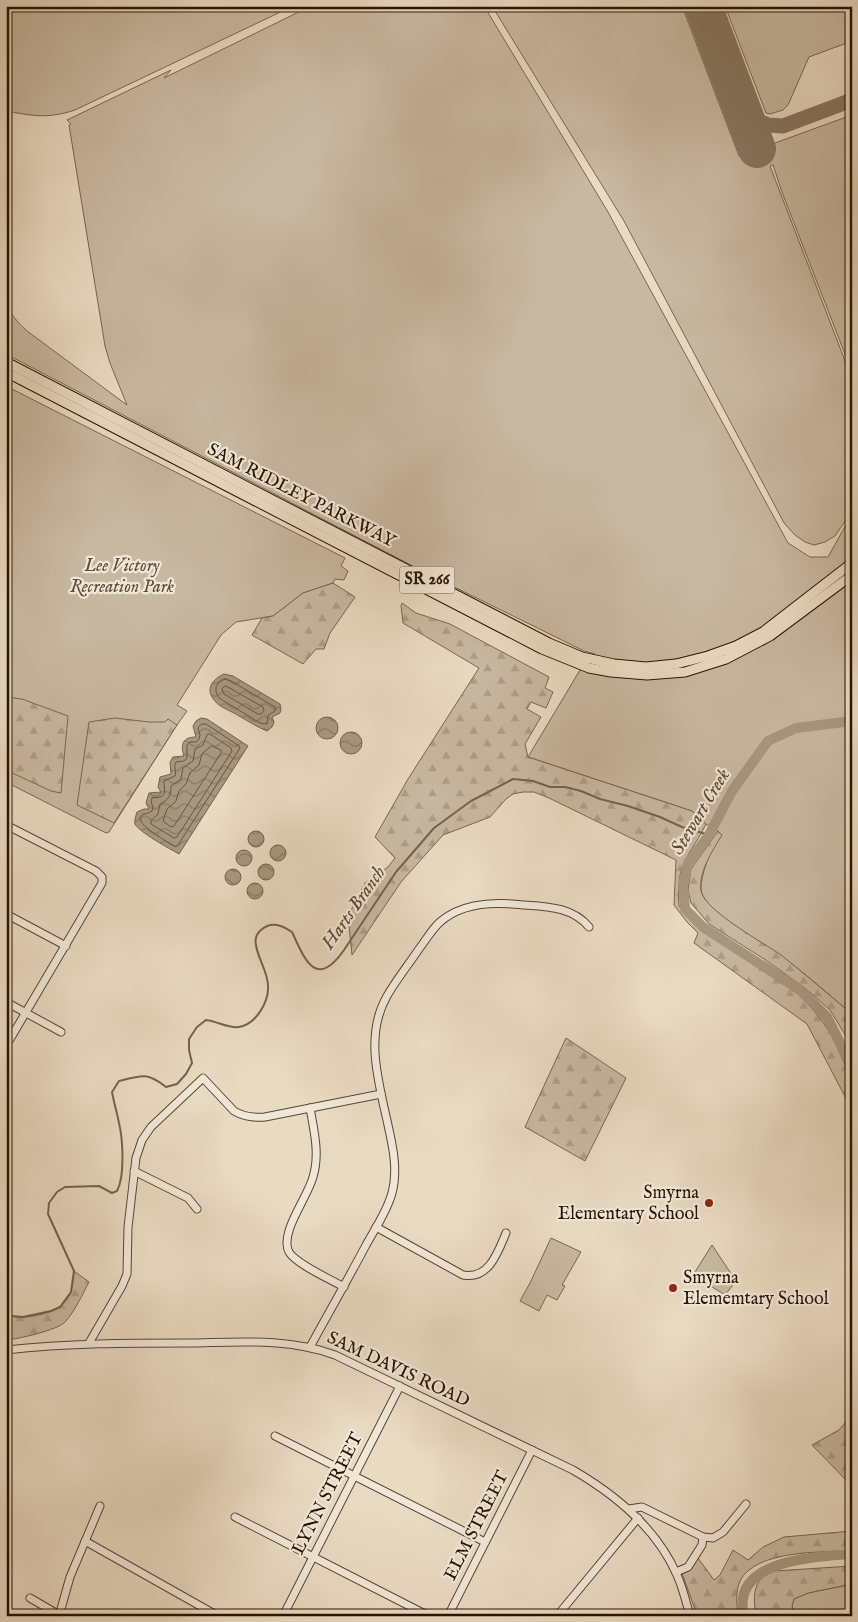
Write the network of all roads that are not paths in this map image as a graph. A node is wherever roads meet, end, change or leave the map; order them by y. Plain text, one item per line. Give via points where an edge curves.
1 (6, 362) edge
2 (6, 372) edge
3 (852, 563) edge
4 (852, 575) edge
5 (6, 825) edge
6 (6, 914) edge
7 (589, 927) dead end
8 (66, 946) junction
9 (6, 1002) edge
10 (27, 1012) junction
11 (60, 1032) dead end
12 (6, 1046) edge
13 (381, 1094) junction
14 (310, 1108) junction
15 (134, 1171) junction
16 (197, 1209) dead end
17 (376, 1227) junction
18 (506, 1233) dead end
19 (344, 1287) junction
20 (89, 1343) junction
21 (310, 1347) junction
22 (6, 1350) edge
23 (400, 1386) junction
24 (275, 1436) dead end
25 (532, 1450) junction
26 (353, 1476) junction
27 (746, 1504) dead end
28 (100, 1506) dead end
29 (629, 1509) junction
30 (235, 1517) dead end
31 (638, 1518) junction
32 (704, 1536) junction
33 (85, 1541) junction
34 (486, 1542) junction
35 (312, 1556) junction
36 (676, 1572) junction
37 (30, 1598) dead end
38 (60, 1615) edge
39 (218, 1616) edge
40 (283, 1616) edge
41 (429, 1616) edge
42 (448, 1616) edge
43 (556, 1616) edge
44 (690, 1616) edge

1 - 3 main road, SAM RIDLEY PARKWAY / SR 266 via 549,643 582,657 646,667 676,664 726,650 763,632
2 - 4 main road, SAM RIDLEY PARKWAY / SR 266 via 542,649 589,668 647,675 686,672 726,658 770,636
5 - 8 street via 102,877 101,887
6 - 8 street
7 - 13 street via 569,912 506,904 465,908 440,921 384,1003 374,1047
8 - 10 street
9 - 10 street
10 - 11 street
10 - 12 street
13 - 14 street
13 - 17 street via 392,1144 394,1177 391,1194
14 - 15 street via 265,1117 246,1117 228,1105 202,1078 147,1133 138,1149
14 - 19 street via 316,1164 311,1185 287,1234 287,1246 301,1263
15 - 16 street via 188,1198
15 - 20 street via 127,1235 128,1274
17 - 18 street via 469,1276 487,1269
17 - 19 street
19 - 21 street
20 - 21 street, SAM DAVIS ROAD via 271,1342
20 - 22 street, SAM DAVIS ROAD
21 - 23 street, SAM DAVIS ROAD via 352,1362
23 - 25 street, SAM DAVIS ROAD
23 - 26 street, LYNN STREET
24 - 26 street
25 - 29 street, SAM DAVIS ROAD via 589,1480
25 - 34 street, ELM STREET
26 - 34 street
26 - 35 street, LYNN STREET
27 - 32 street via 723,1532 713,1538
28 - 33 street
29 - 31 street, SAM DAVIS ROAD
29 - 32 street via 642,1507
30 - 35 street
31 - 36 street, SAM DAVIS ROAD
31 - 43 street
32 - 36 street via 688,1567
33 - 38 street via 70,1577
33 - 39 street
34 - 42 street, ELM STREET
35 - 40 street, LYNN STREET
35 - 41 street
36 - 44 street, SAM DAVIS ROAD
37 - 38 street

